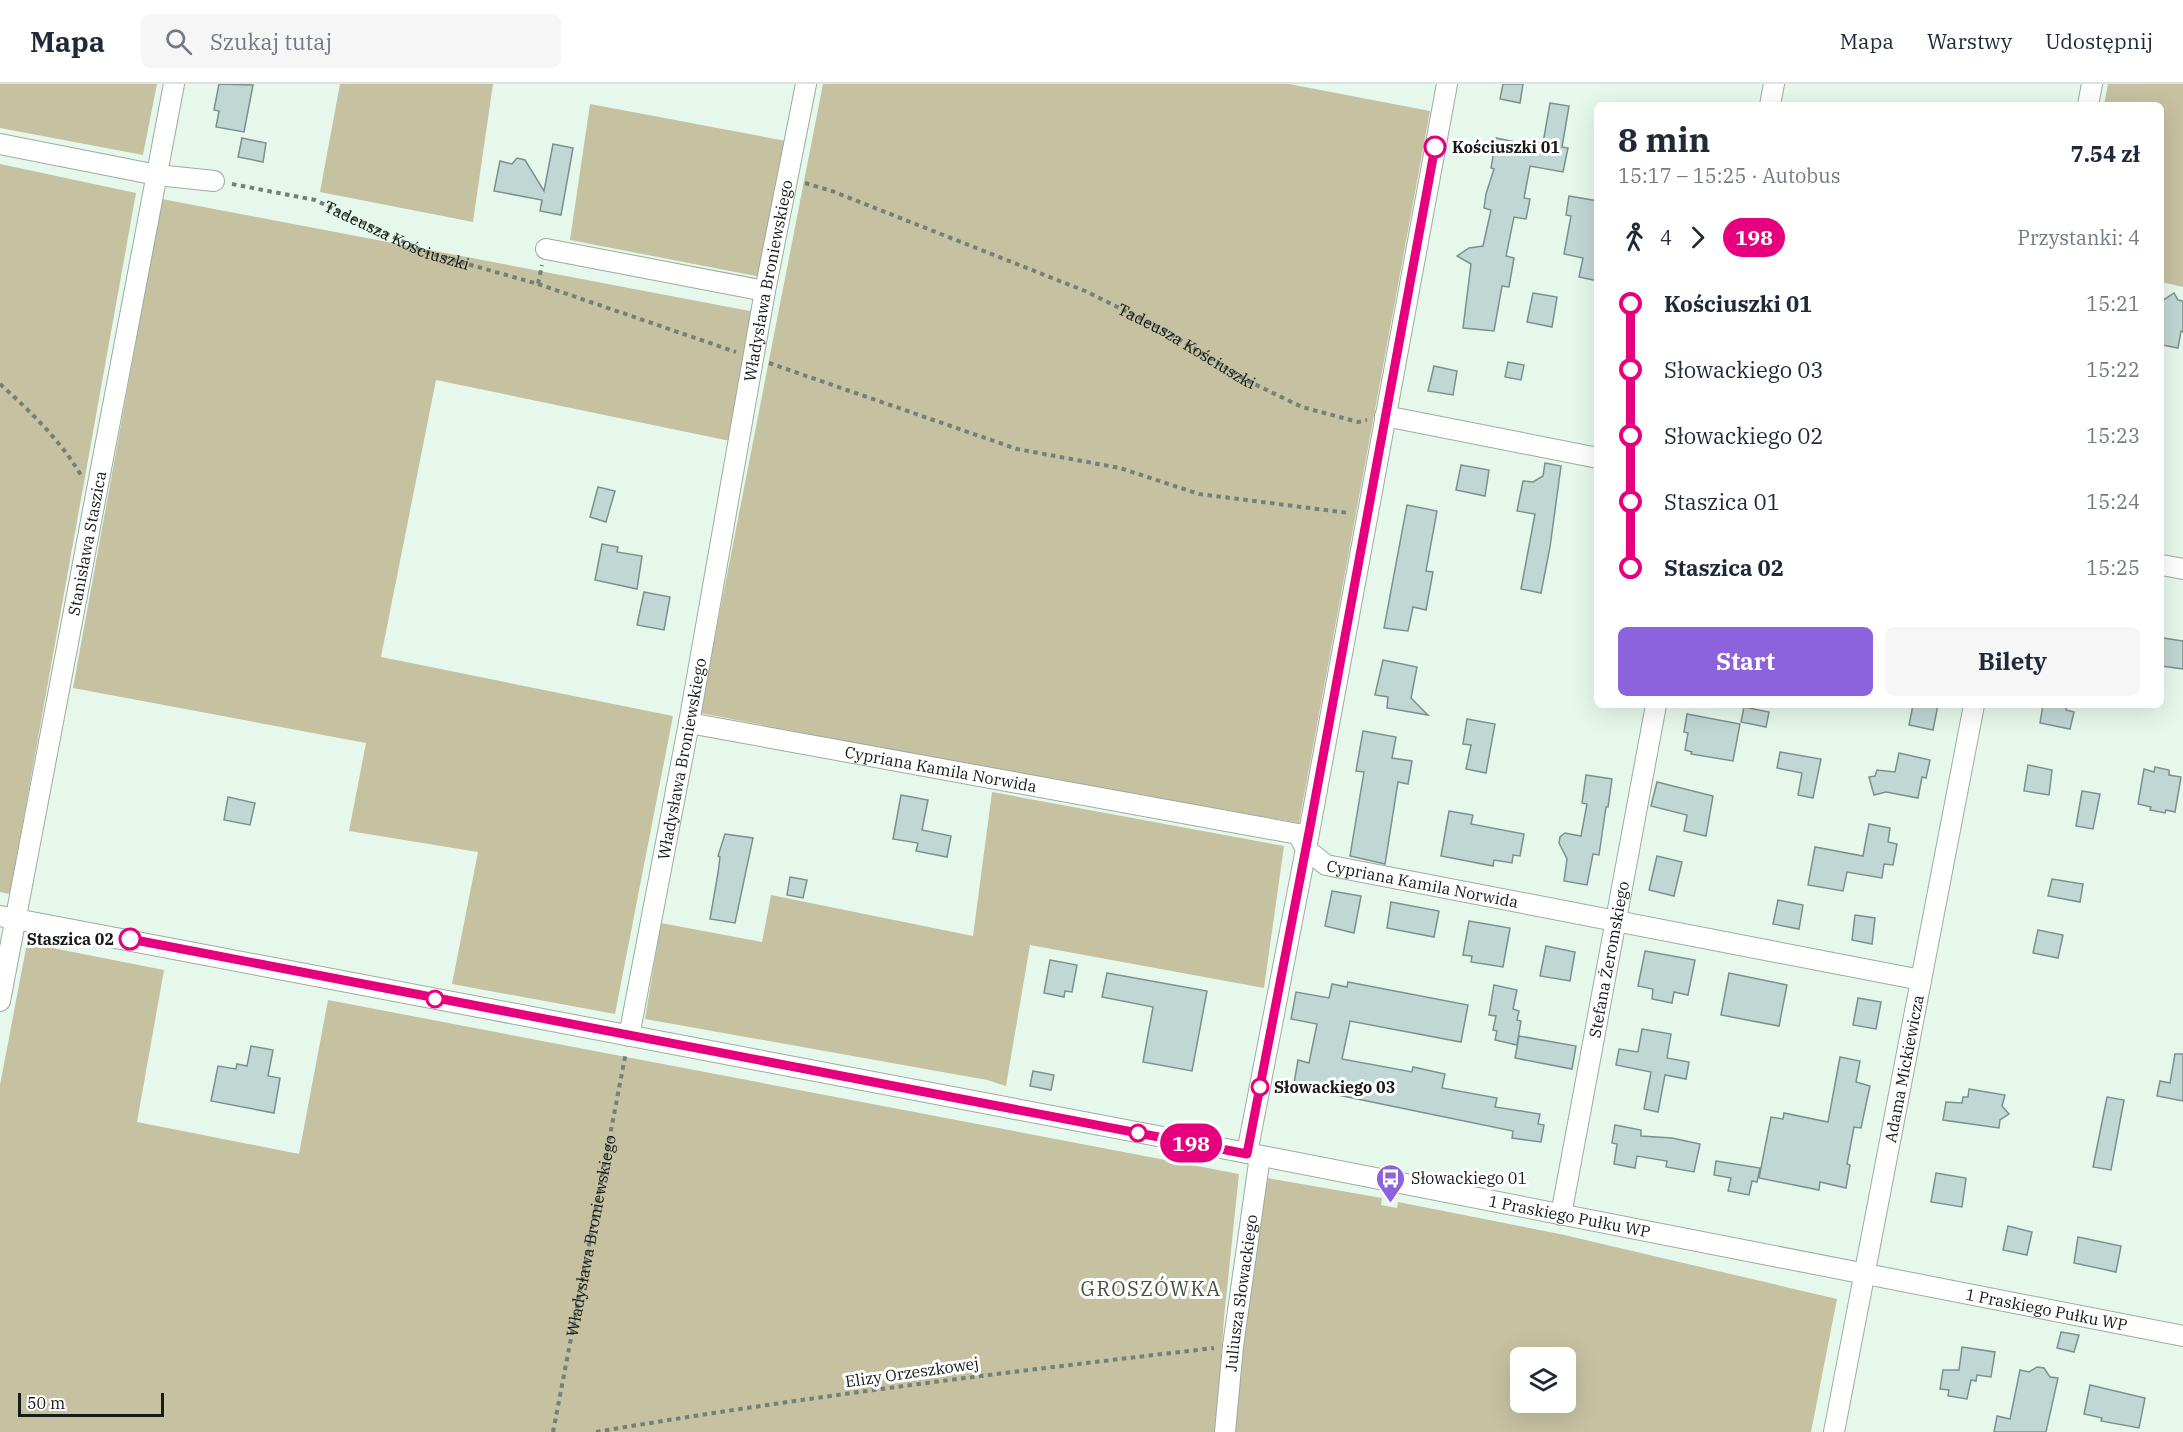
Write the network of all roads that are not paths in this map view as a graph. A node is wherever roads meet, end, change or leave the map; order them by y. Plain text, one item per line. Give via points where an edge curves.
1 (174, 84) edge
2 (806, 84) edge
3 (1447, 84) edge
4 (1774, 84) edge
5 (2092, 84) edge
6 (1771, 102) edge
7 (2089, 102) edge
8 (0, 144) edge
9 (156, 175) junction
10 (214, 182) road end
11 (546, 249) road end
12 (765, 291) junction
13 (1385, 416) junction
14 (1594, 457) edge
15 (2164, 565) edge
16 (2183, 569) edge
17 (1655, 708) edge
18 (1973, 708) edge
19 (689, 723) junction
20 (1305, 849) junction
21 (8, 917) edge
22 (1615, 922) junction
23 (1921, 980) junction
24 (0, 1001) edge
25 (629, 1036) junction
26 (1253, 1155) junction
27 (1561, 1215) junction
28 (1865, 1274) junction
29 (2183, 1336) edge
30 (1225, 1432) edge
31 (1834, 1432) edge

1 - 9 street, Stanisława Staszica
2 - 12 street, Władysława Broniewskiego
3 - 13 street, Juliusza Słowackiego
4 - 6 street
5 - 7 street
8 - 9 street
9 - 10 street
9 - 21 street, Stanisława Staszica via 95,499
11 - 12 street
12 - 19 street, Władysława Broniewskiego
13 - 14 street
13 - 20 street, Juliusza Słowackiego
15 - 16 street
17 - 22 street, Stefana Żeromskiego
18 - 23 street, Adama Mickiewicza
19 - 20 street, Cypriana Kamila Norwida via 1298,834
19 - 25 street, Władysława Broniewskiego
20 - 22 street, Cypriana Kamila Norwida via 1326,865
20 - 26 street, Juliusza Słowackiego
21 - 24 street, Stanisława Staszica
21 - 25 street, 1 Praskiego Pułku WP
22 - 23 street, Cypriana Kamila Norwida
22 - 27 street, Stefana Żeromskiego
23 - 28 street, Adama Mickiewicza
25 - 26 street, 1 Praskiego Pułku WP
26 - 27 street, 1 Praskiego Pułku WP
26 - 30 street, Juliusza Słowackiego
27 - 28 street, 1 Praskiego Pułku WP
28 - 29 street, 1 Praskiego Pułku WP
28 - 31 street, Adama Mickiewicza

